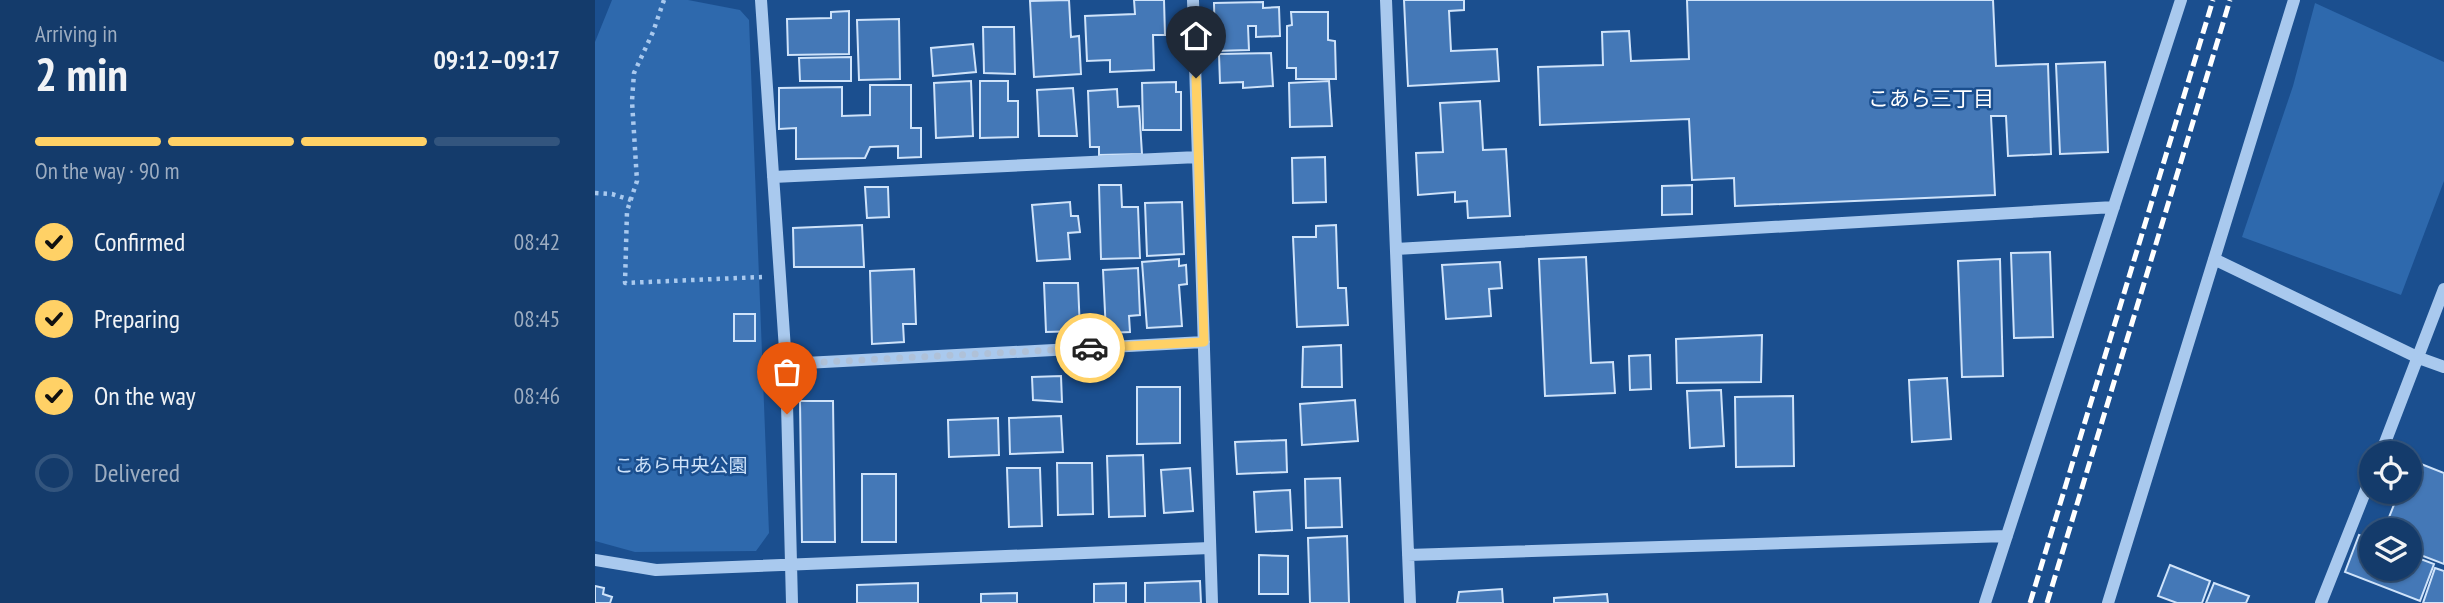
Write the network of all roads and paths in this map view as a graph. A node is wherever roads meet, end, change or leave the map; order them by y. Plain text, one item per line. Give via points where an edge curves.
1 (664, 0) edge
2 (761, 0) edge
3 (1193, 0) edge
4 (1386, 0) edge
5 (2181, 0) edge
6 (2294, 0) edge
7 (1198, 157) junction
8 (773, 177) junction
9 (595, 193) edge
10 (631, 200) junction
11 (2114, 207) junction
12 (1396, 249) junction
13 (2214, 259) junction
14 (780, 276) junction
15 (2444, 289) edge
16 (1204, 342) junction
17 (2419, 358) junction
18 (786, 364) junction
19 (2444, 366) edge
20 (2386, 441) edge
21 (2360, 504) edge
22 (2007, 536) junction
23 (1210, 548) junction
24 (1408, 555) junction
25 (595, 560) edge
26 (792, 565) junction
27 (792, 603) edge
28 (1212, 603) edge
29 (1410, 603) edge
30 (1985, 603) edge
31 (2108, 603) edge
32 (2321, 603) edge

1 - 10 path via 634,73 637,181
2 - 8 street
3 - 7 street
4 - 12 street
5 - 11 street
6 - 13 street
7 - 8 street
7 - 16 street
8 - 14 street
9 - 10 path
10 - 14 path via 625,283
11 - 12 street
11 - 22 street
12 - 24 street
13 - 17 street
13 - 31 street
14 - 18 street
15 - 17 street
16 - 18 street
16 - 23 street
17 - 19 street
17 - 20 street
18 - 26 street
21 - 32 street
22 - 24 street
22 - 30 street
23 - 26 street
23 - 28 street
24 - 29 street
25 - 26 street via 656,570
26 - 27 street

